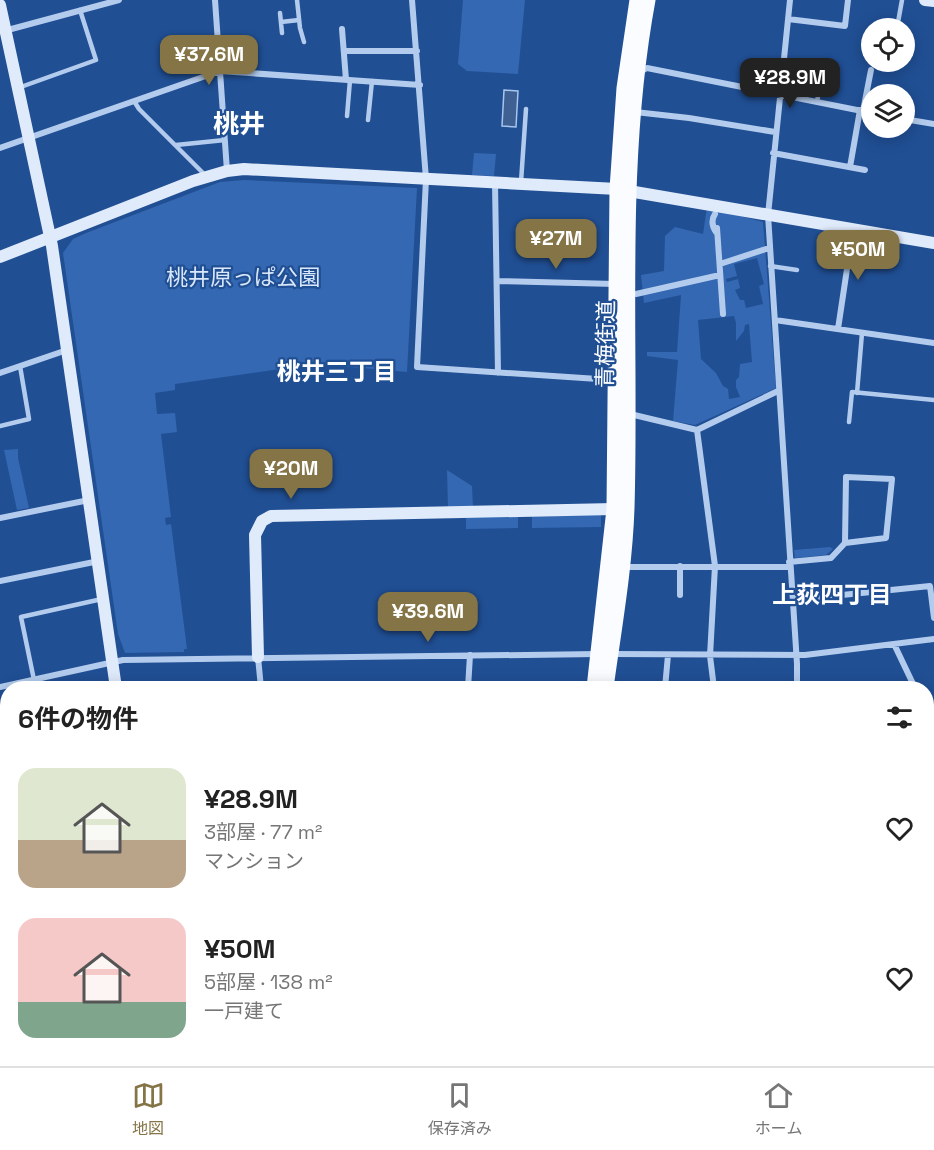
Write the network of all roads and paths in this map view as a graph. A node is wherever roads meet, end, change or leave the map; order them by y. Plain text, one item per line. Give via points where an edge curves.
1 (119, 0) edge
2 (215, 0) edge
3 (297, 0) edge
4 (412, 0) edge
5 (637, 0) edge
6 (648, 0) edge
7 (790, 0) edge
8 (848, 0) edge
9 (902, 0) edge
10 (925, 0) edge
11 (934, 2) edge
12 (0, 5) edge
13 (80, 10) junction
14 (280, 13) dead end
15 (899, 18) edge
16 (788, 19) junction
17 (299, 20) junction
18 (281, 22) junction
19 (342, 29) dead end
20 (3, 31) edge
21 (282, 33) dead end
22 (304, 42) dead end
23 (344, 51) junction
24 (417, 51) junction
25 (220, 71) junction
26 (637, 74) junction
27 (823, 74) dead end
28 (348, 80) junction
29 (372, 81) junction
30 (420, 85) junction
31 (18, 88) junction
32 (780, 94) junction
33 (134, 101) junction
34 (817, 101) junction
35 (525, 109) dead end
36 (861, 111) edge
37 (634, 112) junction
38 (347, 116) dead end
39 (861, 116) edge
40 (368, 120) dead end
41 (915, 121) edge
42 (934, 124) edge
43 (775, 132) junction
44 (29, 138) junction
45 (225, 140) junction
46 (176, 145) junction
47 (0, 148) edge
48 (773, 153) junction
49 (850, 167) junction
50 (865, 170) dead end
51 (227, 171) junction
52 (207, 176) junction
53 (426, 179) junction
54 (495, 183) junction
55 (520, 184) junction
56 (623, 190) junction
57 (715, 213) junction
58 (768, 215) junction
59 (853, 229) junction
60 (51, 237) junction
61 (934, 243) edge
62 (770, 249) junction
63 (0, 257) edge
64 (720, 264) junction
65 (770, 266) junction
66 (797, 270) dead end
67 (720, 275) junction
68 (497, 281) junction
69 (615, 284) junction
70 (636, 294) dead end
71 (723, 314) dead end
72 (775, 320) junction
73 (838, 329) junction
74 (862, 333) junction
75 (934, 343) edge
76 (68, 350) junction
77 (20, 366) junction
78 (0, 373) edge
79 (498, 373) junction
80 (614, 380) junction
81 (778, 391) junction
82 (857, 393) junction
83 (934, 400) edge
84 (627, 413) junction
85 (849, 422) dead end
86 (0, 426) edge
87 (697, 430) junction
88 (89, 500) junction
89 (614, 509) junction
90 (0, 518) edge
91 (845, 543) junction
92 (99, 561) junction
93 (789, 565) junction
94 (715, 566) junction
95 (622, 567) junction
96 (680, 567) junction
97 (0, 581) edge
98 (680, 595) dead end
99 (105, 599) junction
100 (793, 600) junction
101 (934, 618) edge
102 (934, 639) edge
103 (894, 644) junction
104 (604, 654) junction
105 (470, 655) junction
106 (668, 655) junction
107 (796, 655) junction
108 (710, 656) junction
109 (258, 657) junction
110 (113, 662) junction
111 (34, 680) joint
112 (115, 681) edge
113 (260, 681) edge
114 (468, 681) edge
115 (596, 681) edge
116 (606, 681) edge
117 (666, 681) edge
118 (713, 681) edge
119 (797, 681) edge
120 (912, 681) edge

1 - 13 street
2 - 25 street
3 - 17 lane
4 - 24 street
5 - 56 main road, 青梅街道 via 624,88
6 - 26 main road, 青梅街道
7 - 16 street
8 - 16 street via 845,26
9 - 15 lane
10 - 11 street
12 - 20 street
13 - 20 street
13 - 31 lane via 96,60
14 - 18 lane
16 - 32 street
17 - 18 lane
17 - 22 lane
18 - 21 lane
19 - 23 street
20 - 31 street
23 - 24 street
23 - 28 street
24 - 30 street
25 - 28 street
25 - 33 street
25 - 45 street
26 - 32 street via 647,68
26 - 37 main road, 青梅街道
27 - 34 lane
28 - 29 street
28 - 38 lane
29 - 30 street
29 - 40 lane
30 - 53 street
31 - 44 street
32 - 34 street
32 - 43 street
33 - 44 street
33 - 46 lane
34 - 36 street
35 - 55 lane
37 - 43 street
37 - 56 main road, 青梅街道
39 - 49 street
41 - 42 street
43 - 48 street
44 - 47 street
44 - 60 street
45 - 46 lane
45 - 51 street
46 - 52 lane
48 - 49 street
48 - 58 street
49 - 50 street
51 - 52 street
51 - 53 street
52 - 60 street
53 - 54 street
53 - 79 street via 417,367
54 - 55 street
54 - 68 street
55 - 56 street
56 - 57 street
56 - 69 main road, 青梅街道
56 - 84 main road, 青梅街道
57 - 58 street
57 - 64 street via 712,225 717,231
58 - 59 street
58 - 62 street
59 - 61 street
59 - 73 street
60 - 63 street
60 - 76 street
62 - 64 street
62 - 65 street
64 - 67 street
65 - 66 lane
65 - 72 street
67 - 70 street
67 - 71 street
68 - 69 street
68 - 79 street
69 - 80 main road, 青梅街道
72 - 73 street
72 - 81 street
73 - 74 street
74 - 75 street
74 - 82 lane
76 - 77 street
76 - 88 street
77 - 78 street
77 - 86 lane via 29,419
79 - 80 street
80 - 89 main road, 青梅街道
81 - 87 street
81 - 93 street
82 - 83 lane
82 - 85 lane via 852,393
84 - 87 street
84 - 95 main road, 青梅街道 via 627,508
87 - 94 street
88 - 90 street
88 - 92 street
89 - 104 main road, 青梅街道
89 - 109 street via 271,516 262,521 255,535
91 - 91 street via 886,538 892,479 846,477
91 - 93 street via 831,558
92 - 97 street
92 - 99 street
93 - 94 street
93 - 100 street
94 - 96 street
94 - 108 street
95 - 96 street
95 - 104 main road, 青梅街道
96 - 98 street
99 - 110 street
99 - 111 lane via 21,617
100 - 101 street via 930,586
100 - 107 street
102 - 103 street
103 - 107 street
103 - 120 street
104 - 105 street
104 - 106 street
104 - 115 main road, 青梅街道
104 - 116 main road, 青梅街道
105 - 109 street
105 - 114 street
106 - 108 street
106 - 117 street
107 - 108 street
107 - 119 street
108 - 118 street
109 - 110 street
109 - 113 street
110 - 111 street
110 - 112 street

